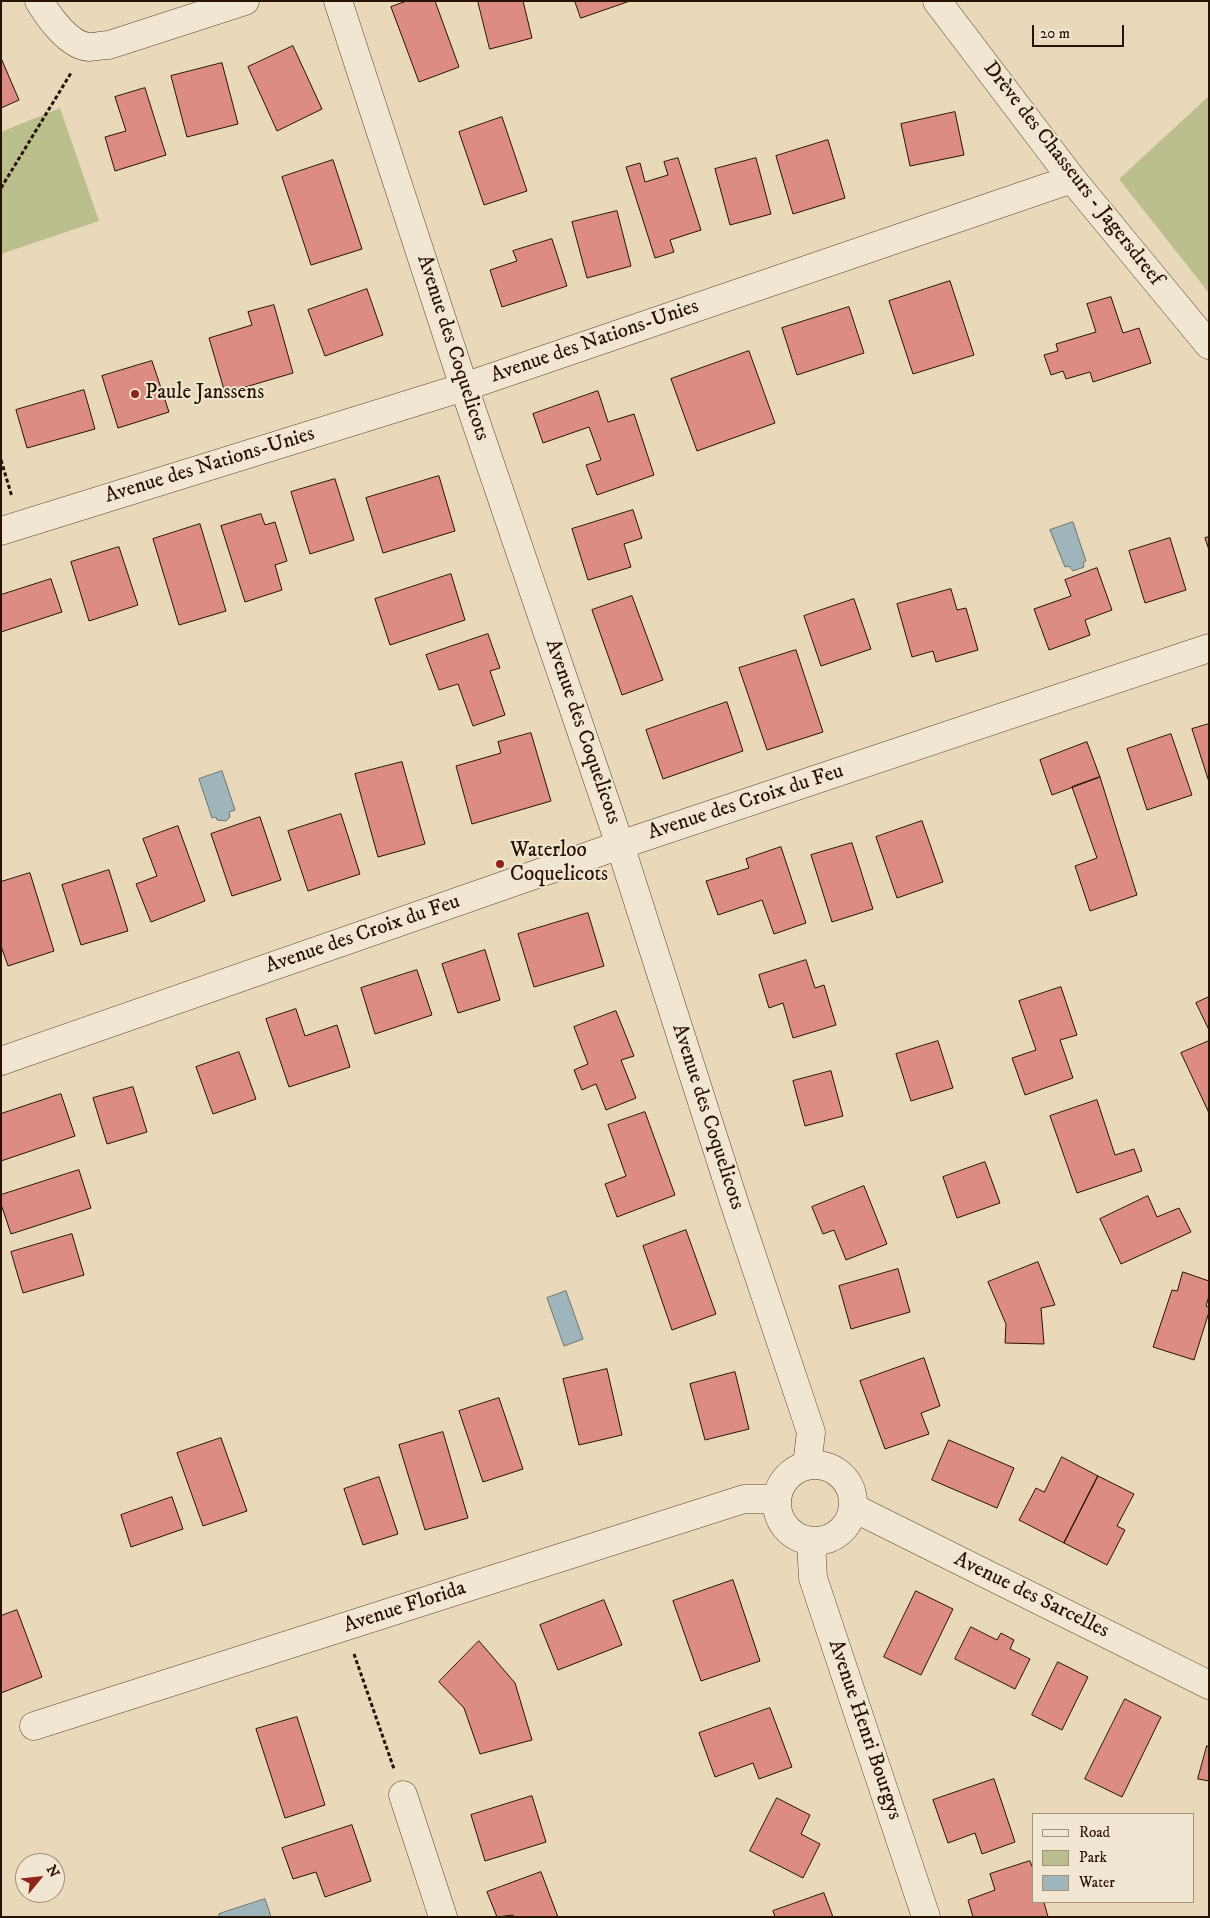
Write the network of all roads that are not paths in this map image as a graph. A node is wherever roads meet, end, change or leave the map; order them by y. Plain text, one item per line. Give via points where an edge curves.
1 (39, 1) edge
2 (245, 1) edge
3 (338, 1) edge
4 (937, 1) edge
5 (1072, 179) junction
6 (1209, 345) edge
7 (464, 387) junction
8 (10, 528) edge
9 (1209, 648) edge
10 (620, 845) junction
11 (1, 1061) edge
12 (807, 1465) junction
13 (776, 1498) junction
14 (854, 1508) junction
15 (811, 1542) junction
16 (1209, 1684) edge
17 (34, 1726) dead end
18 (403, 1795) road end
19 (443, 1917) edge
20 (926, 1917) edge

1 - 2 street via 49,18 66,35 87,47 109,45
3 - 7 street, Avenue des Coquelicots
4 - 5 street, Drève des Chasseurs - Jagersdreef
5 - 6 street, Drève des Chasseurs - Jagersdreef
5 - 7 street, Avenue des Nations-Unies
7 - 8 street, Avenue des Nations-Unies
7 - 10 street, Avenue des Coquelicots
9 - 10 street, Avenue des Croix du Feu
10 - 11 street, Avenue des Croix du Feu
10 - 12 street, Avenue des Coquelicots via 811,1432
12 - 13 street via 792,1471 781,1484
12 - 14 street via 826,1466 841,1474 852,1490
13 - 15 street via 779,1519 792,1535
13 - 17 street, Avenue Florida via 744,1499
14 - 15 street via 847,1526 839,1533 831,1539
14 - 16 street, Avenue des Sarcelles
15 - 20 street, Avenue Henri Bourgys via 812,1578
18 - 19 street

